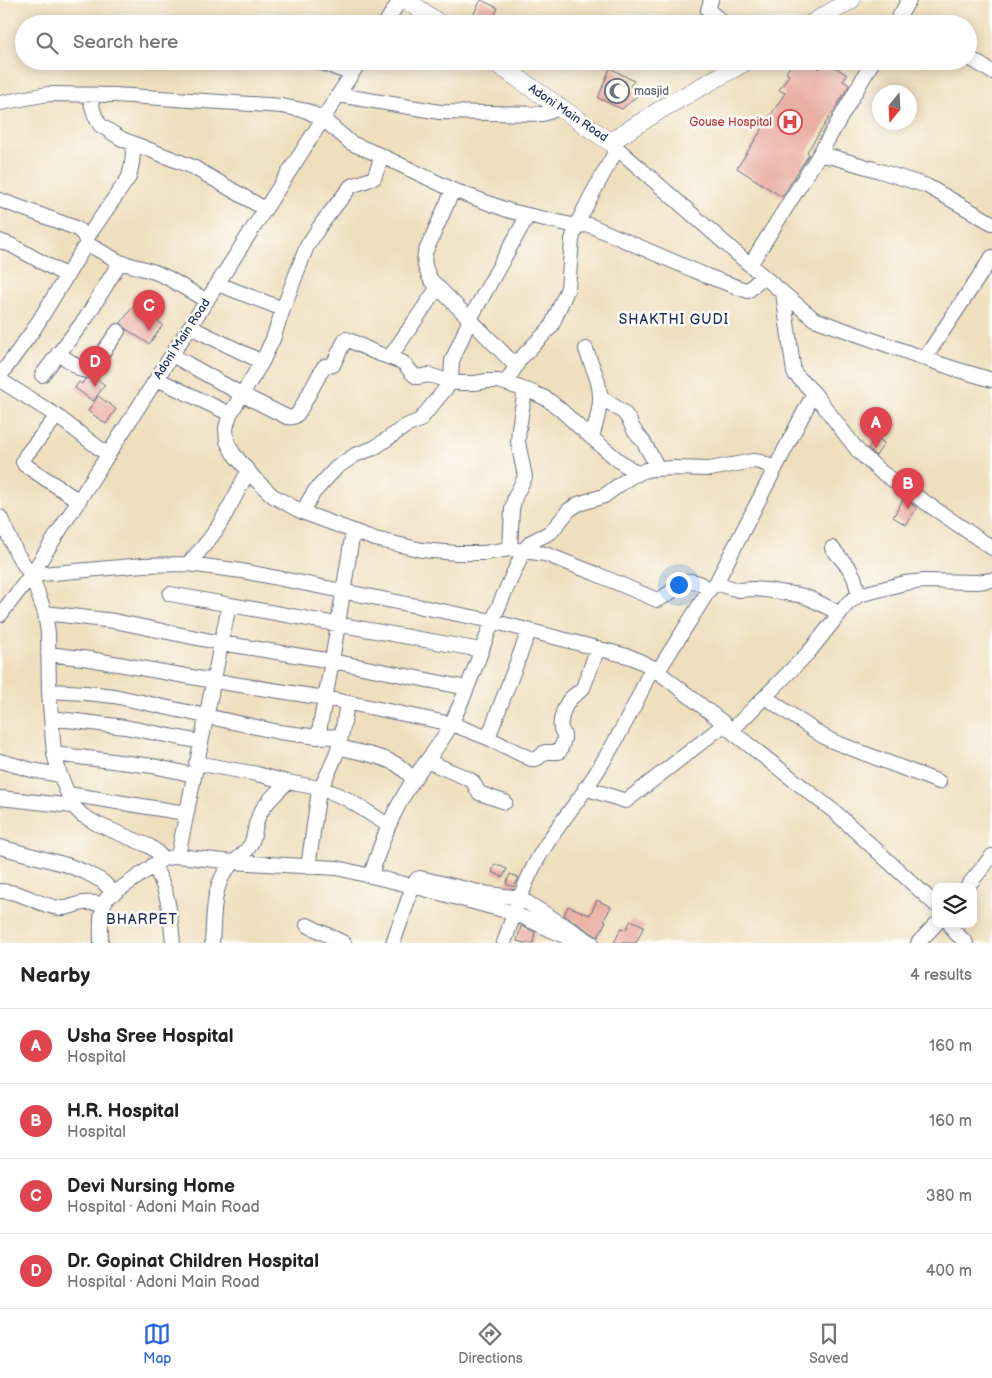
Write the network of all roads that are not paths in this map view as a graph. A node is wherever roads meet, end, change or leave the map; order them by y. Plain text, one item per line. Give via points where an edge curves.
1 (400, 0) edge
2 (406, 0) edge
3 (711, 0) edge
4 (851, 0) edge
5 (909, 0) edge
6 (390, 15) edge
7 (427, 15) edge
8 (714, 15) edge
9 (826, 15) edge
10 (904, 15) edge
11 (977, 63) edge
12 (341, 70) edge
13 (354, 70) edge
14 (506, 70) edge
15 (731, 70) edge
16 (868, 70) edge
17 (992, 72) edge
18 (352, 74) junction
19 (89, 95) junction
20 (338, 95) junction
21 (0, 103) edge
22 (560, 108) junction
23 (323, 119) junction
24 (134, 144) junction
25 (614, 146) junction
26 (819, 154) junction
27 (382, 156) junction
28 (452, 190) junction
29 (0, 200) edge
30 (266, 209) junction
31 (528, 215) junction
32 (992, 223) edge
33 (576, 226) junction
34 (0, 240) edge
35 (86, 243) junction
36 (992, 257) edge
37 (120, 262) junction
38 (750, 265) junction
39 (67, 276) junction
40 (763, 276) junction
41 (218, 284) junction
42 (438, 287) junction
43 (783, 293) junction
44 (207, 301) junction
45 (283, 309) junction
46 (470, 319) junction
47 (190, 327) junction
48 (118, 331) dead end
49 (586, 349) dead end
50 (58, 353) junction
51 (172, 355) junction
52 (390, 357) junction
53 (925, 358) junction
54 (262, 362) junction
55 (516, 366) junction
56 (42, 375) dead end
57 (0, 378) edge
58 (157, 379) junction
59 (992, 380) edge
60 (451, 382) junction
61 (506, 383) junction
62 (525, 390) junction
63 (814, 393) junction
64 (241, 394) junction
65 (600, 397) junction
66 (230, 414) junction
67 (57, 416) junction
68 (592, 438) junction
69 (108, 455) junction
70 (658, 468) junction
71 (775, 469) junction
72 (248, 471) junction
73 (638, 474) junction
74 (79, 500) junction
75 (302, 512) junction
76 (0, 517) edge
77 (352, 531) junction
78 (990, 541) edge
79 (832, 548) dead end
80 (517, 550) junction
81 (188, 564) junction
82 (31, 575) junction
83 (992, 580) edge
84 (713, 587) junction
85 (342, 592) junction
86 (170, 594) dead end
87 (859, 595) junction
88 (229, 605) junction
89 (839, 613) junction
90 (46, 614) junction
91 (0, 615) edge
92 (492, 621) junction
93 (338, 624) junction
94 (529, 631) junction
95 (221, 643) junction
96 (598, 648) junction
97 (481, 650) junction
98 (48, 654) junction
99 (332, 661) junction
100 (655, 669) junction
101 (214, 681) junction
102 (467, 688) junction
103 (49, 691) junction
104 (765, 697) junction
105 (325, 698) junction
106 (347, 703) junction
107 (206, 717) junction
108 (51, 718) junction
109 (452, 724) junction
110 (728, 728) junction
111 (318, 737) junction
112 (488, 738) junction
113 (201, 742) junction
114 (340, 742) junction
115 (54, 754) junction
116 (0, 761) edge
117 (428, 761) junction
118 (195, 769) junction
119 (60, 775) junction
120 (413, 779) junction
121 (287, 782) junction
122 (939, 782) dead end
123 (320, 788) junction
124 (585, 788) junction
125 (0, 798) edge
126 (70, 800) junction
127 (505, 802) dead end
128 (186, 814) junction
129 (388, 825) junction
130 (0, 847) edge
131 (178, 856) junction
132 (992, 856) edge
133 (158, 862) junction
134 (233, 862) junction
135 (308, 867) junction
136 (371, 875) junction
137 (970, 883) edge
138 (414, 886) junction
139 (0, 891) edge
140 (113, 892) junction
141 (520, 898) junction
142 (932, 901) edge
143 (103, 904) junction
144 (514, 913) junction
145 (307, 925) dead end
146 (932, 928) edge
147 (952, 928) edge
148 (101, 943) edge
149 (173, 943) edge
150 (212, 943) edge
151 (344, 943) edge
152 (392, 943) edge
153 (504, 943) edge
154 (579, 943) edge
155 (592, 943) edge
156 (918, 943) edge
157 (966, 943) edge

1 - 6 street
2 - 7 main road
3 - 8 street via 708,10
4 - 9 main road
5 - 10 street
11 - 17 street
12 - 18 street
13 - 18 street, Adoni Main Road
14 - 22 main road, Adoni Main Road
15 - 25 main road, Adoni Main Road via 665,107
16 - 26 street
18 - 20 street, Adoni Main Road
19 - 21 street via 48,94
19 - 23 street via 282,106
19 - 24 street via 100,125
20 - 22 street via 440,112 543,114
20 - 23 street, Adoni Main Road
22 - 25 main road, Adoni Main Road
23 - 27 street via 351,143
23 - 30 street, Adoni Main Road
24 - 30 street via 192,167
24 - 35 street via 129,176
25 - 33 street
25 - 38 street
26 - 32 street via 927,186
26 - 38 street
27 - 28 street
27 - 45 street via 374,178 351,186 307,246
28 - 31 street
28 - 42 street via 424,261 431,280
29 - 35 street via 76,228 83,233
30 - 41 street, Adoni Main Road
31 - 33 street
31 - 46 street
33 - 40 street via 589,225 748,291
33 - 55 street via 568,288 551,327
34 - 39 street
35 - 37 street
35 - 39 street
36 - 53 street
37 - 44 street via 155,272
37 - 50 street via 86,318
38 - 40 street
39 - 57 street
40 - 43 street
41 - 44 street, Adoni Main Road
41 - 45 street
42 - 46 street
42 - 52 street
43 - 53 street via 814,319
43 - 63 street via 794,372
44 - 47 street, Adoni Main Road
45 - 54 street
46 - 55 street
46 - 60 street via 452,361
47 - 51 street, Adoni Main Road
47 - 54 street
48 - 50 street via 88,371
49 - 65 street
50 - 56 street
51 - 58 street, Adoni Main Road
51 - 64 street
52 - 60 street via 406,364 417,377 429,375
52 - 64 street via 346,339 333,365 323,368 299,412 292,418
53 - 59 street
54 - 64 street
55 - 61 street
57 - 67 street
58 - 66 street
58 - 69 street, Adoni Main Road
60 - 61 street via 487,380
60 - 75 street via 420,420 336,468 314,492
61 - 62 street
62 - 68 street via 547,399
62 - 80 street via 518,442 525,477 512,509
63 - 71 street
63 - 78 street via 858,451 881,472
64 - 66 street
65 - 68 street
65 - 70 street via 628,418
66 - 72 street via 226,428 228,441
67 - 69 street
67 - 74 street via 23,462
68 - 73 street
69 - 74 street, Adoni Main Road
70 - 71 street via 710,469 753,461
70 - 73 street
71 - 84 street
72 - 75 street via 273,496
72 - 81 street via 215,532
73 - 80 street via 604,496 578,504 550,532
74 - 82 street, Adoni Main Road
75 - 77 street
76 - 82 street
77 - 80 street via 375,540 422,550 456,553
77 - 85 street
79 - 87 street via 849,568
80 - 84 street via 545,554 657,600 687,582
80 - 92 street
81 - 82 street
81 - 85 street via 242,571
82 - 90 street
82 - 91 street, Adoni Main Road
83 - 87 street via 905,583
84 - 89 street via 799,595
84 - 100 street
85 - 92 street
85 - 93 street
86 - 88 street
87 - 89 street
88 - 93 street
88 - 95 street
89 - 104 street via 810,652
90 - 95 street via 114,621
90 - 98 street
92 - 94 street
92 - 97 street
93 - 97 street
93 - 99 street
94 - 96 street
94 - 112 street
95 - 99 street
95 - 101 street
96 - 100 street via 631,657
96 - 112 street via 583,688 570,699 564,712 560,729 565,737 560,751 546,752 531,759
97 - 102 street
98 - 101 street
98 - 103 street
99 - 102 street
99 - 105 street
100 - 110 street
100 - 124 street
101 - 105 street
101 - 107 street
102 - 109 street
103 - 107 street via 114,696
103 - 108 street
104 - 110 street
104 - 122 street via 832,741
105 - 106 street
105 - 111 street
106 - 109 street
106 - 114 street
107 - 111 street
107 - 113 street
108 - 113 street via 125,727
108 - 115 street
109 - 112 street
109 - 117 street
110 - 124 street via 626,801
110 - 142 street via 836,813
111 - 114 street
113 - 118 street
114 - 120 street via 386,759
114 - 123 street
115 - 118 street
115 - 119 street
116 - 119 street
117 - 120 street
117 - 127 street via 469,779 479,793
118 - 121 street via 257,774
118 - 128 street
119 - 126 street
120 - 129 street
121 - 123 street
121 - 134 street via 262,810 249,848
123 - 129 street via 347,799
123 - 135 street
124 - 141 street via 552,835
125 - 126 street
126 - 128 street
126 - 133 street via 82,815 97,824 149,846 156,851
128 - 131 street
129 - 136 street
130 - 140 street via 67,865 102,881
131 - 133 street
131 - 134 street
132 - 137 street
133 - 140 street
133 - 149 street via 167,892
134 - 135 street
134 - 150 street via 220,882
135 - 136 street via 337,868
136 - 138 street
138 - 141 street via 420,878
138 - 144 street
138 - 152 street
139 - 143 street via 10,891 62,908 83,903
140 - 143 street
141 - 144 street
141 - 155 street
143 - 148 street
144 - 153 street
144 - 154 street
145 - 151 street
146 - 156 street
147 - 157 street

